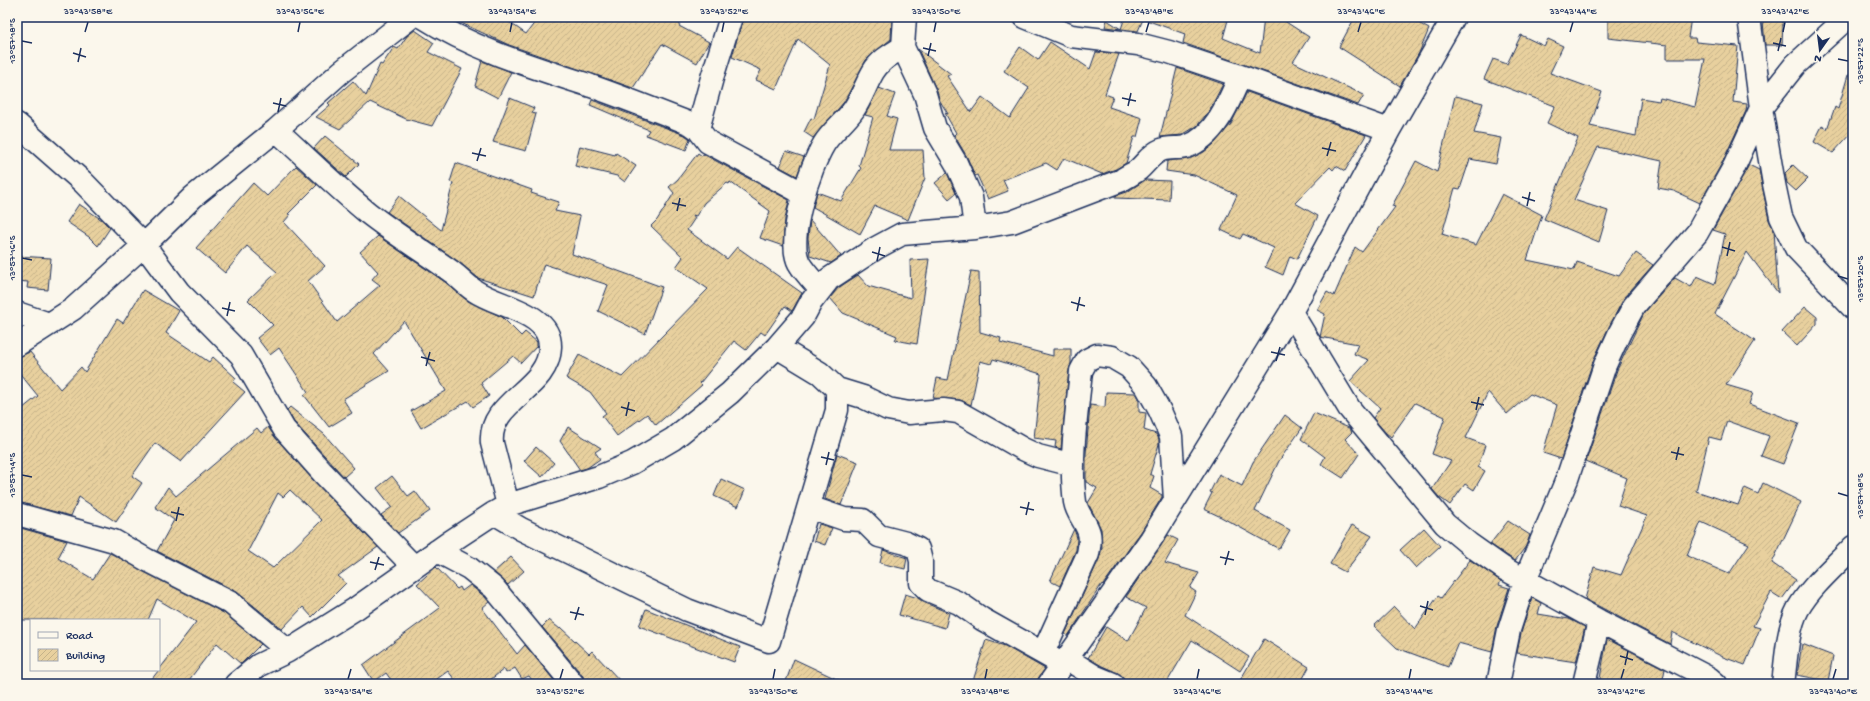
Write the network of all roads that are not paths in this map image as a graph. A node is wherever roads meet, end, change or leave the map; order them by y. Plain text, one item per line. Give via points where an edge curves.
1 (411, 17) edge
2 (423, 17) edge
3 (731, 17) edge
4 (905, 17) edge
5 (1025, 17) edge
6 (1454, 17) edge
7 (1749, 17) edge
8 (1848, 17) edge
9 (903, 47) junction
10 (1240, 76) junction
11 (1761, 108) junction
12 (17, 124) edge
13 (698, 129) junction
14 (276, 130) junction
15 (1389, 130) junction
16 (804, 194) junction
17 (975, 228) junction
18 (144, 245) junction
19 (820, 289) junction
20 (1853, 308) edge
21 (1291, 312) junction
22 (17, 313) edge
23 (49, 324) junction
24 (17, 345) edge
25 (777, 346) junction
26 (837, 389) junction
27 (1073, 465) junction
28 (1175, 500) junction
29 (809, 507) junction
30 (501, 509) junction
31 (17, 514) edge
32 (1853, 547) edge
33 (437, 551) junction
34 (414, 567) junction
35 (1525, 580) junction
36 (1599, 621) junction
37 (288, 651) junction
38 (1043, 653) junction
39 (1065, 662) junction
40 (236, 684) edge
41 (573, 684) edge
42 (1048, 684) edge
43 (1113, 684) edge
44 (1498, 684) edge
45 (1584, 684) edge
46 (1716, 684) edge
47 (1783, 684) edge

1 - 14 street via 341,72
2 - 13 street via 442,29 501,56 638,103
3 - 13 street
4 - 9 street
5 - 10 street via 1071,36 1138,44
6 - 15 street
7 - 11 street
8 - 11 street via 1794,65
9 - 16 street via 887,56 873,71 862,97 824,145
9 - 17 street via 925,94 935,128 956,163 971,197
10 - 15 street
10 - 17 street via 1227,107 1214,126 1195,143 1162,150 1122,180 1082,196 1012,222
11 - 20 street via 1782,217 1796,248
11 - 35 street via 1730,174 1697,233 1634,306 1620,332 1605,365 1567,479
12 - 18 street via 83,182
13 - 16 street via 708,142
14 - 18 street via 193,197
14 - 30 street via 368,212 406,242 475,291 536,320 548,332 548,361 542,373 502,411 491,433
15 - 21 street
16 - 19 street via 796,226 795,246 799,262
17 - 19 street via 902,234 849,264
18 - 23 street via 84,300
18 - 34 street via 179,292 241,356 284,428 323,473
19 - 25 street via 803,317
21 - 28 street
21 - 35 street via 1349,408 1421,497 1445,524 1469,544
22 - 23 street
23 - 24 street
25 - 26 street via 820,373
25 - 30 street via 730,393 673,439 632,463 599,477
26 - 27 street via 863,397 888,409 909,413 943,410 958,412 1033,454
26 - 29 street via 837,410
27 - 28 street via 1081,371 1087,360 1097,355 1112,357 1128,367 1146,386 1160,411 1171,436
27 - 38 street via 1075,503 1089,532 1088,554
28 - 39 street via 1151,539
29 - 30 street via 769,641 687,610 521,529
29 - 38 street via 844,520 863,520 879,536 918,549 921,583 928,590 959,603
30 - 33 street
31 - 37 street via 114,541 232,603
32 - 47 street via 1813,588 1798,610 1789,638
33 - 34 street
33 - 41 street via 469,568 494,588
34 - 37 street via 355,609
35 - 36 street
35 - 44 street
36 - 45 street
36 - 46 street
37 - 40 street via 259,665
38 - 39 street
39 - 42 street
39 - 43 street

